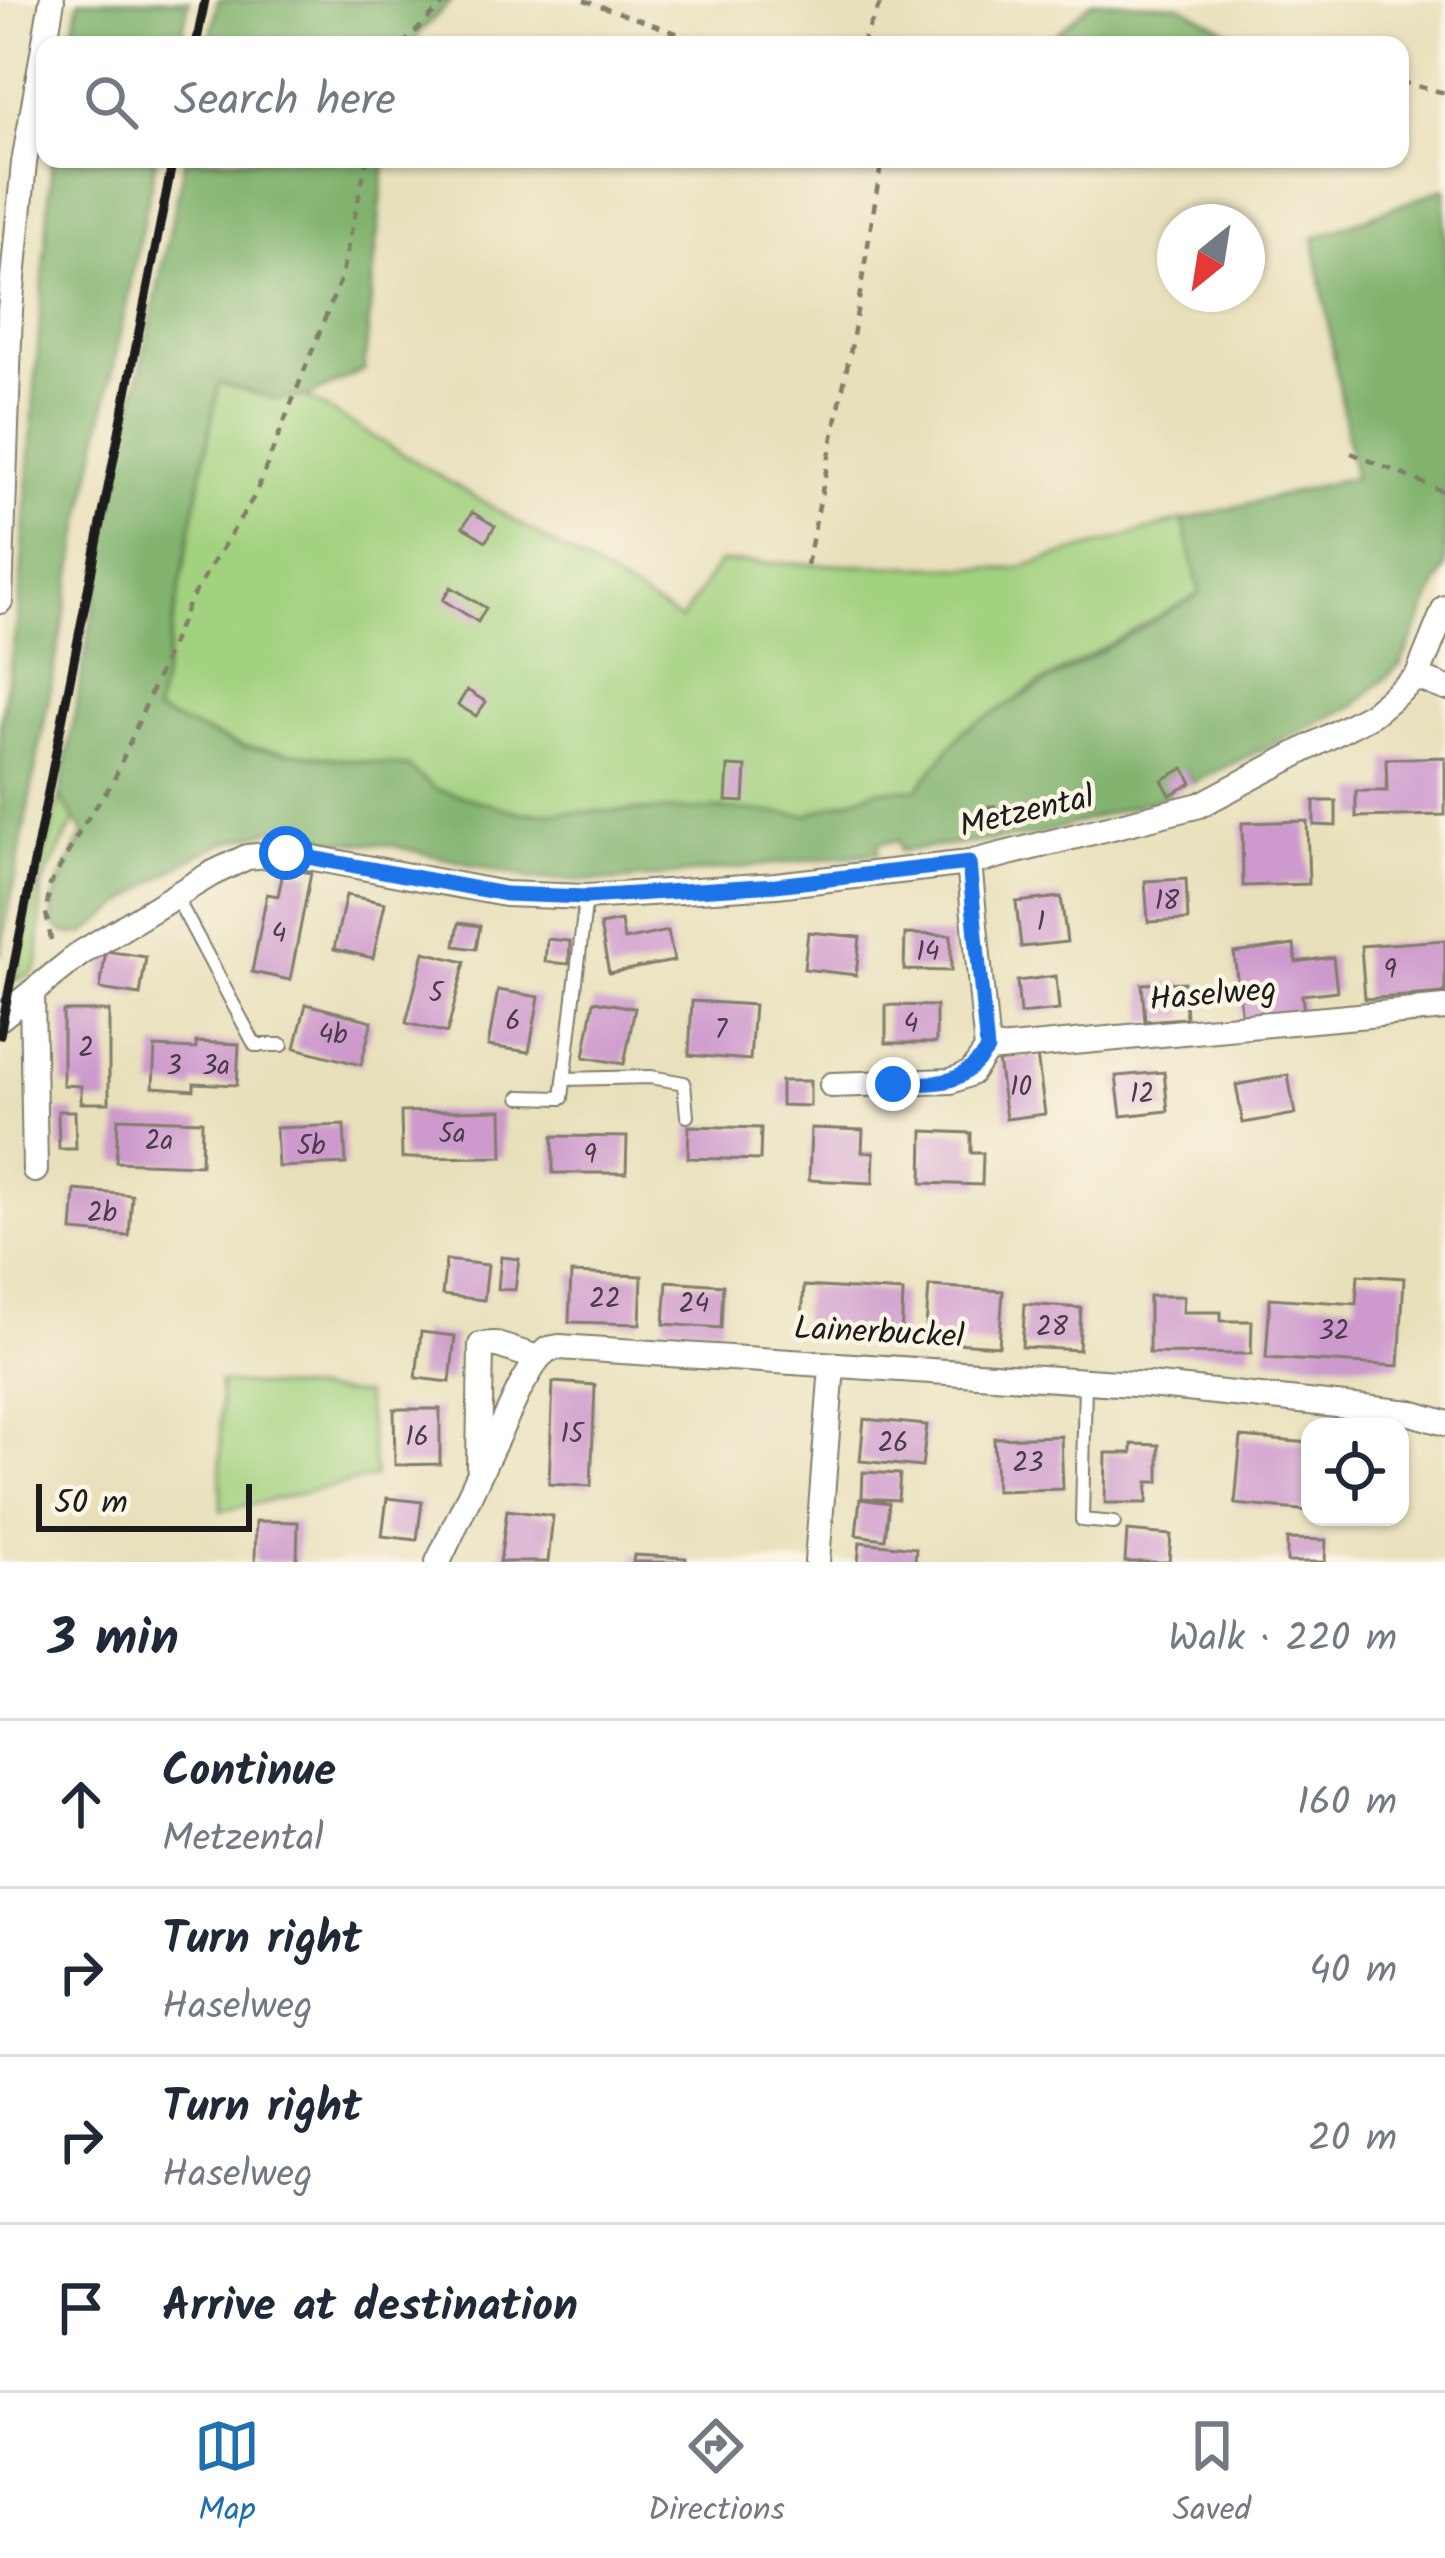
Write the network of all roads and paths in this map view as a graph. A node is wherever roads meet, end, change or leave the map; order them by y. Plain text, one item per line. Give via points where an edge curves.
1 (52, 0) edge
2 (447, 0) edge
3 (584, 0) edge
4 (882, 0) edge
5 (45, 36) edge
6 (412, 36) edge
7 (685, 36) edge
8 (865, 36) edge
9 (36, 84) edge
10 (1409, 84) edge
11 (1445, 93) edge
12 (365, 168) edge
13 (881, 168) edge
14 (9, 242) edge
15 (1351, 453) dead end
16 (1445, 492) edge
17 (807, 565) dead end
18 (0, 601) edge
19 (1445, 608) edge
20 (1417, 677) junction
21 (1445, 688) edge
22 (987, 807) dead end
23 (1122, 825) junction
24 (969, 863) junction
25 (175, 895) junction
26 (586, 897) junction
27 (61, 968) junction
28 (32, 994) junction
29 (1445, 1008) edge
30 (0, 1018) edge
31 (282, 1045) dead end
32 (987, 1050) junction
33 (564, 1079) junction
34 (832, 1084) dead end
35 (520, 1097) dead end
36 (687, 1116) dead end
37 (35, 1170) dead end
38 (538, 1358) junction
39 (832, 1366) junction
40 (1085, 1382) junction
41 (1445, 1424) edge
42 (479, 1474) junction
43 (1114, 1523) dead end
44 (438, 1562) edge
45 (817, 1562) edge

1 - 5 street
2 - 6 path
3 - 7 path
4 - 8 path
9 - 14 street
10 - 11 path
12 - 27 path via 341,278 255,495 190,600 113,782 50,885 46,913
13 - 17 path
14 - 18 street
15 - 16 path
19 - 20 street
20 - 21 street
20 - 23 street, Metzental via 1372,714 1200,806
22 - 23 path via 1109,800
23 - 24 street, Metzental
24 - 26 street, Metzental
24 - 32 street
25 - 26 street, Metzental via 248,857 286,853 505,894
25 - 27 street, Metzental
25 - 31 lane via 255,1046
26 - 33 lane
27 - 28 street, Metzental
28 - 30 street, Metzental
28 - 37 street
29 - 32 street, Haselweg
32 - 34 street, Haselweg via 971,1073 951,1081
33 - 35 lane via 562,1098
33 - 36 lane via 685,1083
38 - 39 street, Lainerbuckel via 560,1347
38 - 42 street
38 - 42 street via 481,1345
39 - 40 street, Lainerbuckel
39 - 45 street
40 - 41 street, Lainerbuckel via 1411,1413
40 - 43 lane via 1082,1520
42 - 44 street

